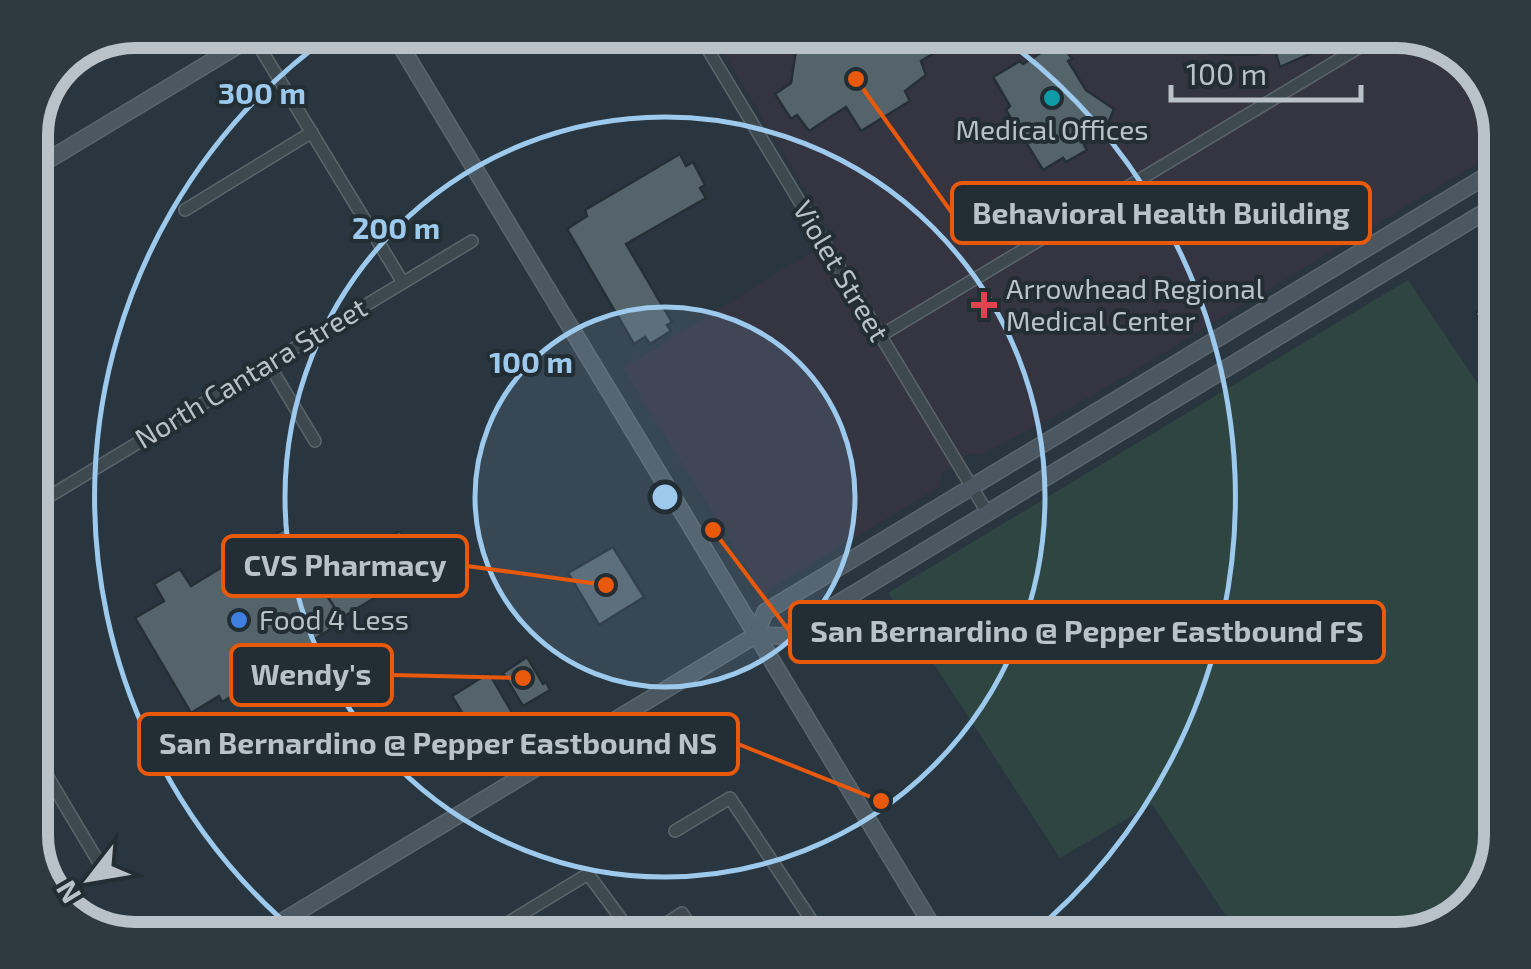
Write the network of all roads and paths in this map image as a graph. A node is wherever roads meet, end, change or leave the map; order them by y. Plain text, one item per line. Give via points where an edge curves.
1 (230, 48) edge
2 (265, 48) edge
3 (402, 48) edge
4 (707, 48) edge
5 (1358, 48) edge
6 (312, 132) junction
7 (48, 160) edge
8 (1484, 177) edge
9 (185, 210) dead end
10 (1484, 212) edge
11 (472, 241) dead end
12 (402, 281) junction
13 (880, 336) junction
14 (268, 362) junction
15 (316, 441) dead end
16 (971, 486) junction
17 (48, 497) edge
18 (987, 512) junction
19 (756, 634) junction
20 (48, 777) edge
21 (674, 832) dead end
22 (107, 876) dead end
23 (281, 922) edge
24 (509, 922) edge
25 (626, 922) edge
26 (667, 922) edge
27 (688, 922) edge
28 (804, 922) edge
29 (929, 922) edge

1 - 7 main road
2 - 6 street
3 - 19 main road
4 - 13 street, Violet Street
5 - 13 street
6 - 9 street
6 - 12 street
8 - 16 main road
10 - 18 main road
11 - 12 street, North Cantara Street
12 - 14 street, North Cantara Street
13 - 16 street, Violet Street
14 - 15 street
14 - 17 street, North Cantara Street
16 - 18 street, Violet Street
16 - 19 main road via 765,612
18 - 19 main road via 784,636
19 - 23 main road
19 - 29 main road
20 - 22 street
21 - 28 street via 730,798 810,918
24 - 25 street via 588,874
26 - 27 street via 682,913

